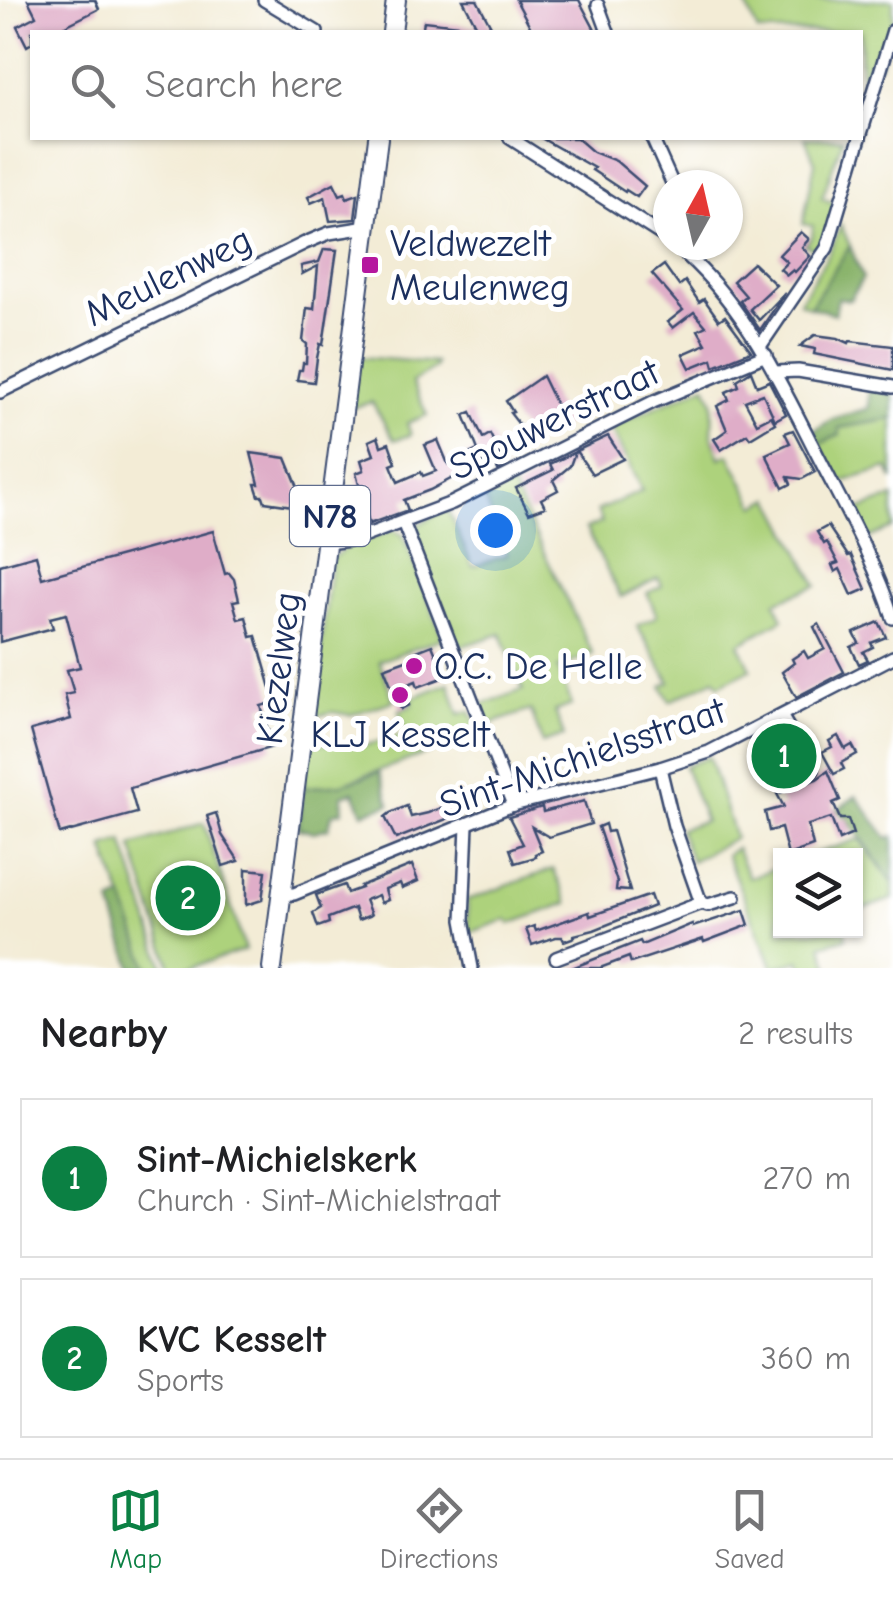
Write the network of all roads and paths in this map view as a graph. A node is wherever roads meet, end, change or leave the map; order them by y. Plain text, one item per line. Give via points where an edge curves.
1 (264, 0) edge
2 (396, 0) edge
3 (598, 5) dead end
4 (314, 30) edge
5 (392, 30) edge
6 (607, 30) edge
7 (893, 30) edge
8 (863, 127) edge
9 (378, 140) edge
10 (513, 140) edge
11 (653, 140) edge
12 (859, 140) edge
13 (666, 170) edge
14 (367, 227) junction
15 (653, 229) edge
16 (695, 261) edge
17 (764, 350) junction
18 (776, 372) junction
19 (893, 387) edge
20 (0, 392) edge
21 (403, 522) junction
22 (368, 533) junction
23 (328, 534) junction
24 (893, 618) edge
25 (893, 657) edge
26 (782, 717) junction
27 (660, 768) junction
28 (788, 781) dead end
29 (512, 805) junction
30 (467, 825) junction
31 (282, 894) junction
32 (735, 897) dead end
33 (701, 903) junction
34 (556, 958) dead end
35 (272, 968) edge
36 (472, 968) edge

1 - 4 street
2 - 5 main road
3 - 6 street
7 - 8 street
9 - 14 main road, Kiezelweg / N78
10 - 15 street
11 - 13 street
12 - 17 street via 827,248
14 - 20 street, Meulenweg via 305,243
14 - 23 main road, Kiezelweg / N78
16 - 17 street
17 - 18 street
17 - 21 street, Spouwerstraat
18 - 19 street
18 - 24 street via 872,561
21 - 22 street, Spouwerstraat
21 - 29 street
22 - 23 street
22 - 23 street, Spouwerstraat
23 - 31 main road, Kiezelweg / N78
25 - 26 street, Sint-Michielsstraat
26 - 27 street, Sint-Michielsstraat
26 - 28 street via 813,770
27 - 29 street, Sint-Michielsstraat
27 - 33 street
29 - 30 street, Sint-Michielsstraat
30 - 31 street, Sint-Michielsstraat
30 - 36 street via 463,920
31 - 35 main road, Kiezelweg / N78
32 - 33 street
33 - 34 street

